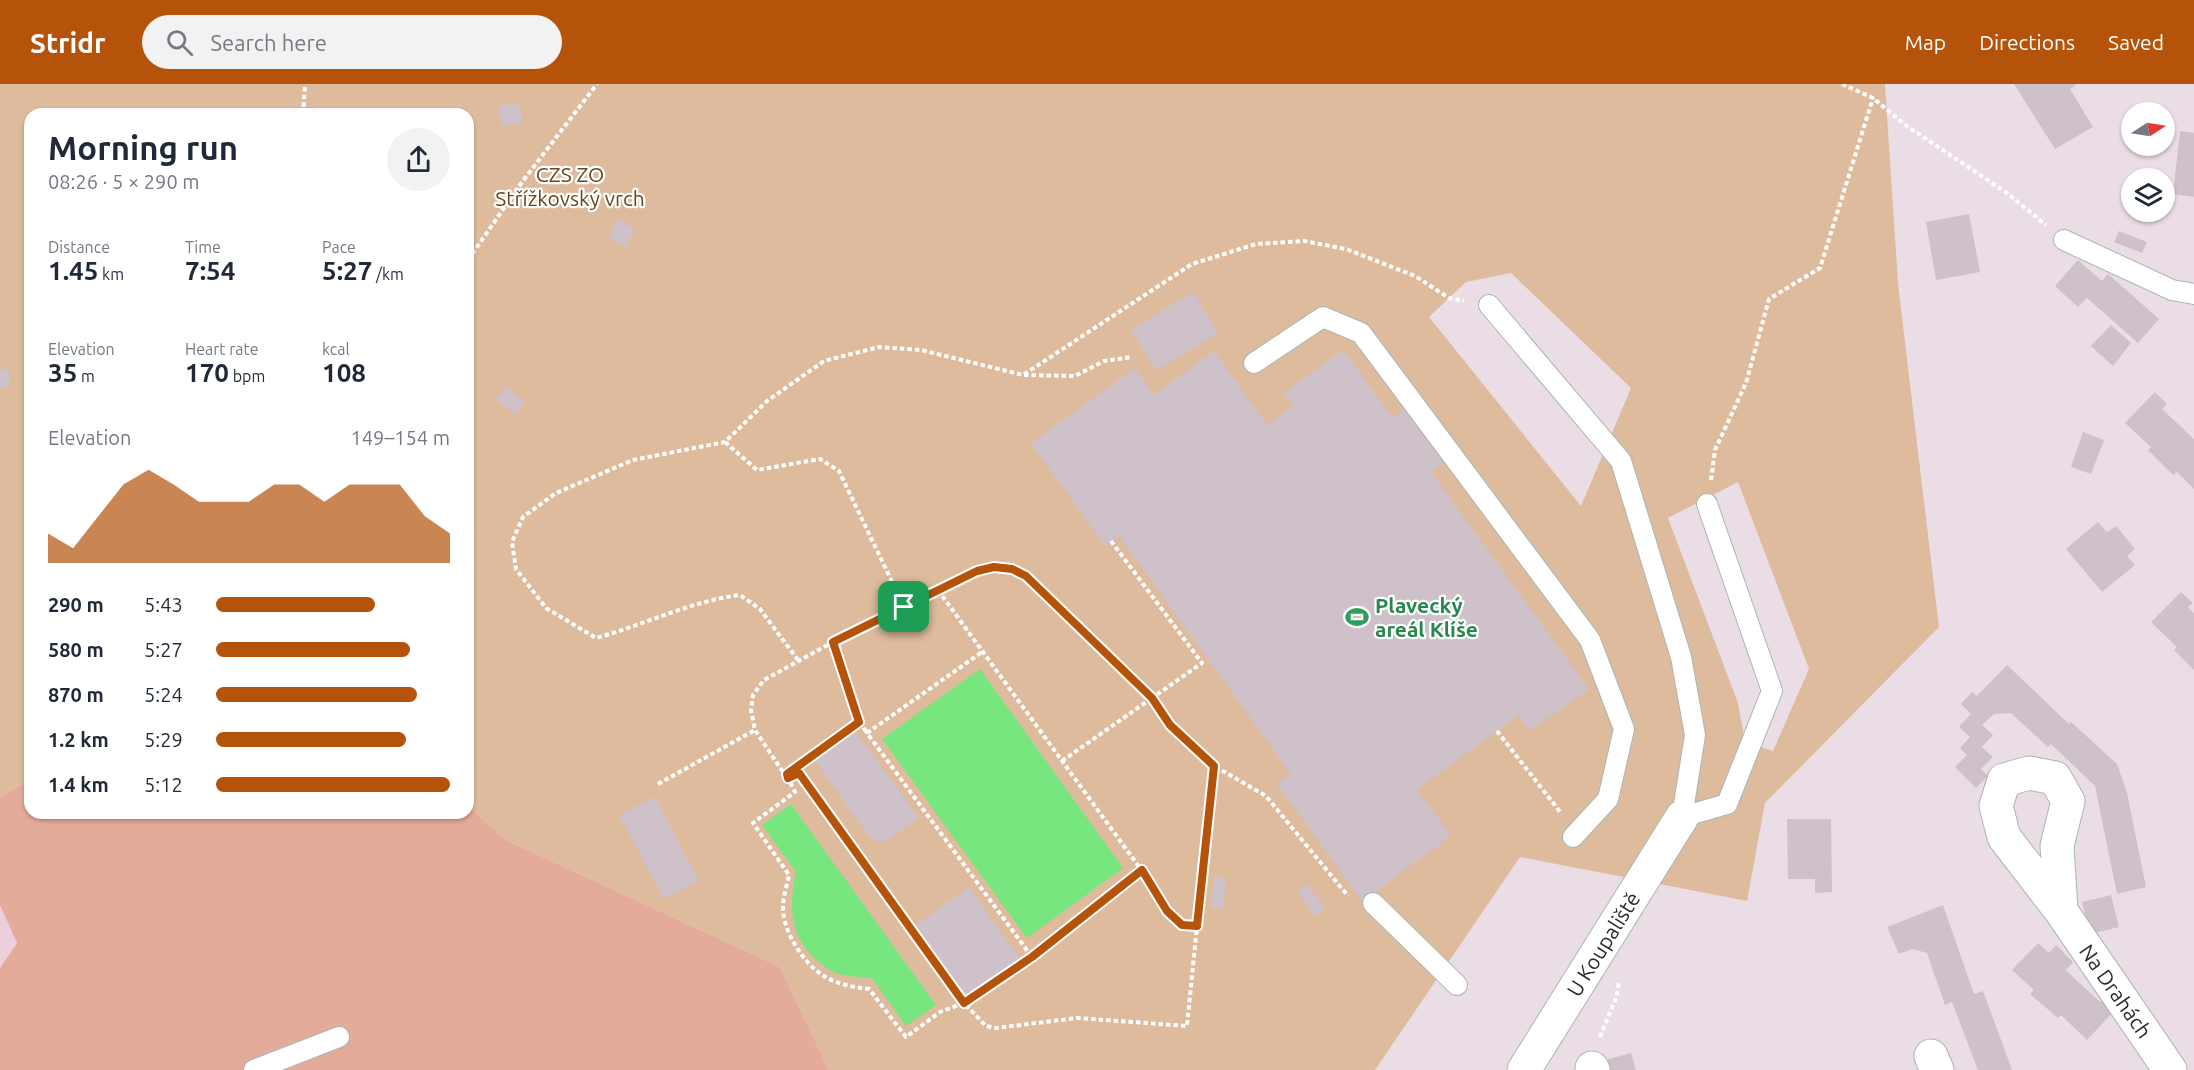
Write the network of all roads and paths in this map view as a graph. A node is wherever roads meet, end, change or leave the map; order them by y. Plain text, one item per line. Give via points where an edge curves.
1 (305, 84) edge
2 (597, 84) edge
3 (1842, 84) edge
4 (1873, 98) junction
5 (303, 108) edge
6 (2064, 240) joint
7 (474, 251) edge
8 (2194, 294) edge
9 (1489, 305) joint
10 (1132, 357) dead end
11 (1254, 363) dead end
12 (1023, 375) junction
13 (725, 442) junction
14 (1707, 504) joint
15 (1111, 541) dead end
16 (938, 590) junction
17 (904, 607) junction
18 (833, 642) junction
19 (982, 652) junction
20 (798, 660) junction
21 (1152, 698) junction
22 (859, 722) junction
23 (755, 730) junction
24 (1497, 731) dead end
25 (867, 733) junction
26 (1062, 761) junction
27 (1214, 766) junction
28 (787, 776) junction
29 (658, 784) dead end
30 (1682, 817) junction
31 (1575, 835) joint
32 (1142, 870) junction
33 (1373, 903) joint
34 (2061, 911) dead end
35 (1197, 926) junction
36 (1032, 957) junction
37 (1457, 985) dead end
38 (964, 1003) junction
39 (339, 1036) dead end
40 (254, 1070) edge
41 (1524, 1070) edge
42 (2170, 1070) edge

1 - 5 path
2 - 7 path
3 - 4 path
4 - 6 path via 2007,193
4 - 14 path via 1820,268 1769,299 1746,383 1715,450
6 - 8 lane via 2172,291
9 - 12 path via 1449,298 1415,276 1346,249 1304,241 1256,244 1192,264
9 - 30 lane via 1621,461 1681,657 1695,735
10 - 12 path via 1104,361 1075,376
11 - 31 lane via 1323,316 1361,333 1590,640 1624,729 1608,799
12 - 13 path via 921,350 879,347 824,361 767,401
13 - 17 path via 757,470 820,459 839,471
13 - 20 path via 633,460 556,493 523,518 512,542 516,569 546,608 596,638 716,598 740,595 760,609
14 - 30 lane via 1772,692 1727,804
15 - 21 path via 1202,663
16 - 17 path
16 - 19 path
16 - 21 path via 994,567 1026,576
17 - 18 path
18 - 20 path
18 - 22 path
19 - 25 path
19 - 26 path
20 - 23 path via 764,680 753,695
21 - 26 path
21 - 27 path via 1170,725
22 - 25 path
22 - 28 path
23 - 28 path
23 - 29 path
24 - 31 path
25 - 36 path
26 - 32 path
27 - 33 path via 1266,796 1360,911
27 - 35 path
28 - 38 path via 799,773
28 - 38 path via 795,792 753,823 789,875 783,908 788,932 805,961 822,977 847,987 869,989 906,1037 940,1012
30 - 41 street, U Koupaliště
32 - 35 path via 1167,911 1182,925
32 - 36 path
33 - 37 lane
34 - 42 street, Na Drahách
35 - 38 path via 1187,1026 1077,1018 996,1028 986,1026
36 - 38 path
39 - 40 lane

